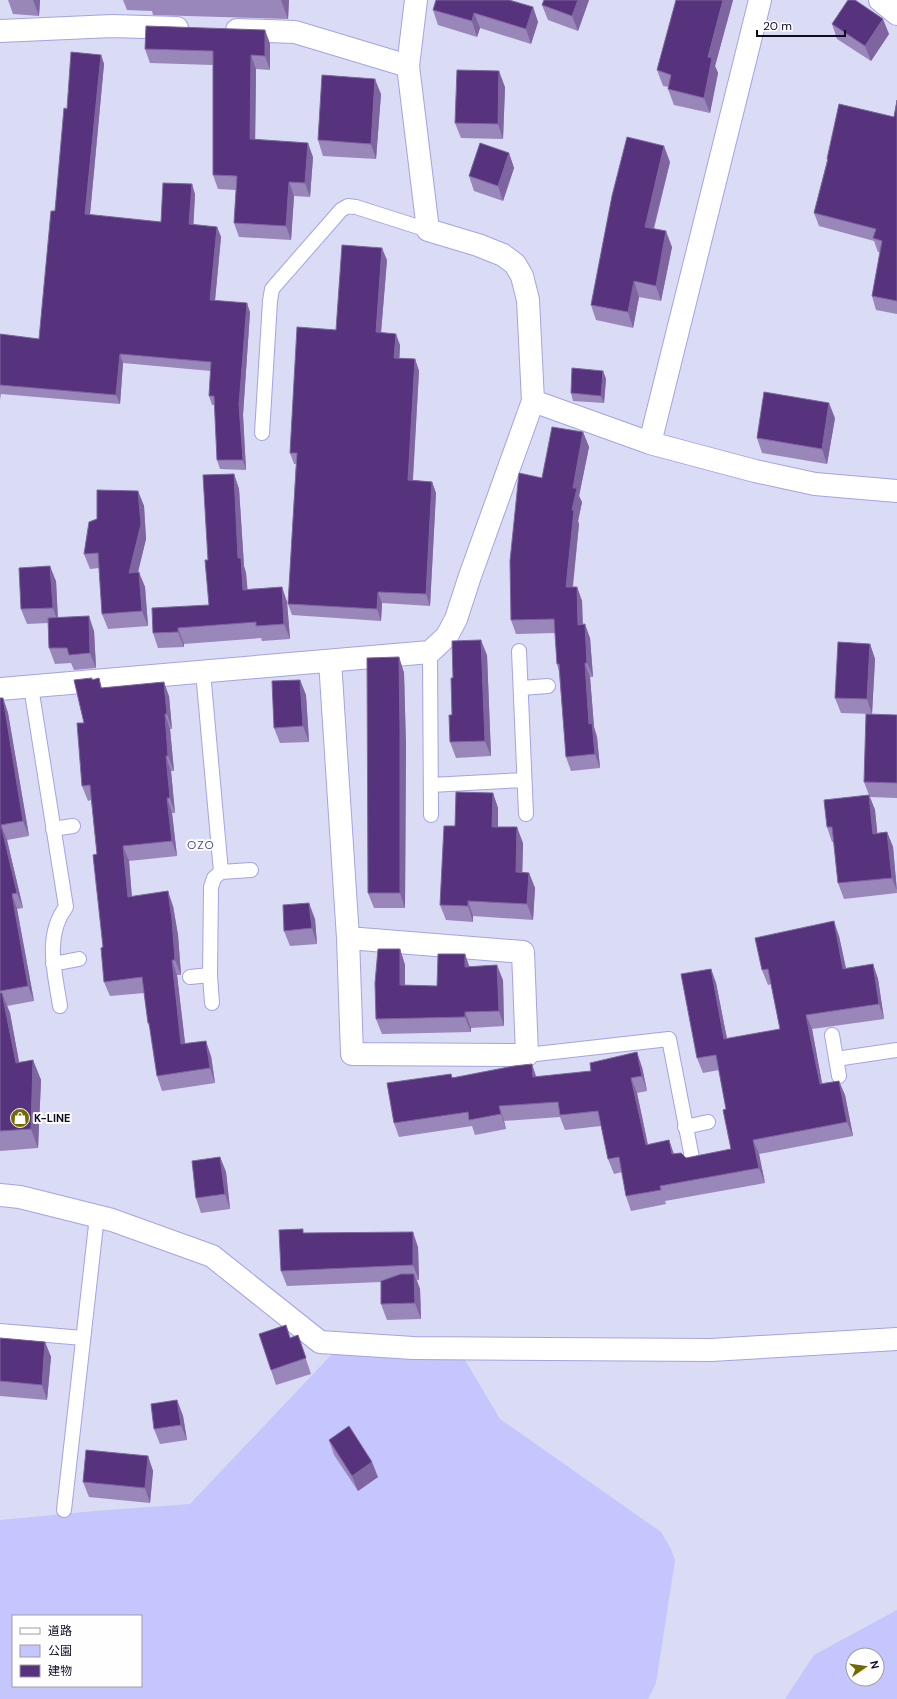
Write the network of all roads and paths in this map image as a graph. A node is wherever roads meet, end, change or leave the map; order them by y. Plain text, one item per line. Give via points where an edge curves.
1 (416, 0) edge
2 (760, 0) edge
3 (880, 0) edge
4 (897, 14) edge
5 (0, 31) edge
6 (408, 66) junction
7 (428, 230) junction
8 (533, 401) junction
9 (262, 434) dead end
10 (650, 443) junction
11 (897, 491) edge
12 (519, 650) dead end
13 (430, 652) junction
14 (330, 661) junction
15 (203, 672) junction
16 (548, 686) dead end
17 (31, 687) junction
18 (521, 688) junction
19 (0, 690) edge
20 (524, 780) junction
21 (431, 785) junction
22 (526, 814) dead end
23 (431, 815) dead end
24 (73, 826) dead end
25 (53, 829) junction
26 (251, 870) dead end
27 (221, 872) junction
28 (348, 938) junction
29 (79, 959) dead end
30 (53, 964) junction
31 (210, 975) junction
32 (190, 977) dead end
33 (212, 1003) dead end
34 (60, 1006) dead end
35 (832, 1035) dead end
36 (897, 1050) edge
37 (527, 1056) junction
38 (836, 1059) junction
39 (839, 1076) dead end
40 (708, 1122) dead end
41 (685, 1127) junction
42 (693, 1163) edge
43 (0, 1195) edge
44 (97, 1216) junction
45 (0, 1331) edge
46 (83, 1338) junction
47 (897, 1339) edge
48 (64, 1510) dead end

1 - 6 street
2 - 10 street
3 - 4 street
5 - 6 street via 112,26 294,32
6 - 7 street
7 - 8 street via 478,245 503,255 515,264 522,276 528,300
7 - 9 lane via 348,206 341,210 272,289
8 - 10 street
8 - 13 street via 456,618 446,636
10 - 11 street via 815,484
12 - 18 lane
13 - 14 street
13 - 21 lane
14 - 15 street
14 - 28 street
15 - 17 street
15 - 27 lane
16 - 18 lane
17 - 19 street
17 - 25 lane
18 - 20 lane
20 - 21 lane
20 - 22 lane
21 - 23 lane
24 - 25 lane
25 - 30 lane via 66,907 55,927
26 - 27 lane
27 - 31 lane via 214,878 211,887
28 - 37 street via 523,952
28 - 37 street via 352,1054
29 - 30 lane
30 - 34 lane
31 - 32 lane
31 - 33 lane
35 - 38 lane
36 - 38 lane
37 - 41 lane via 668,1039
38 - 39 lane
40 - 41 lane
41 - 42 lane
43 - 44 street via 20,1197
44 - 46 lane
44 - 47 street via 212,1256 320,1342 413,1348 711,1350
45 - 46 lane
46 - 48 lane

